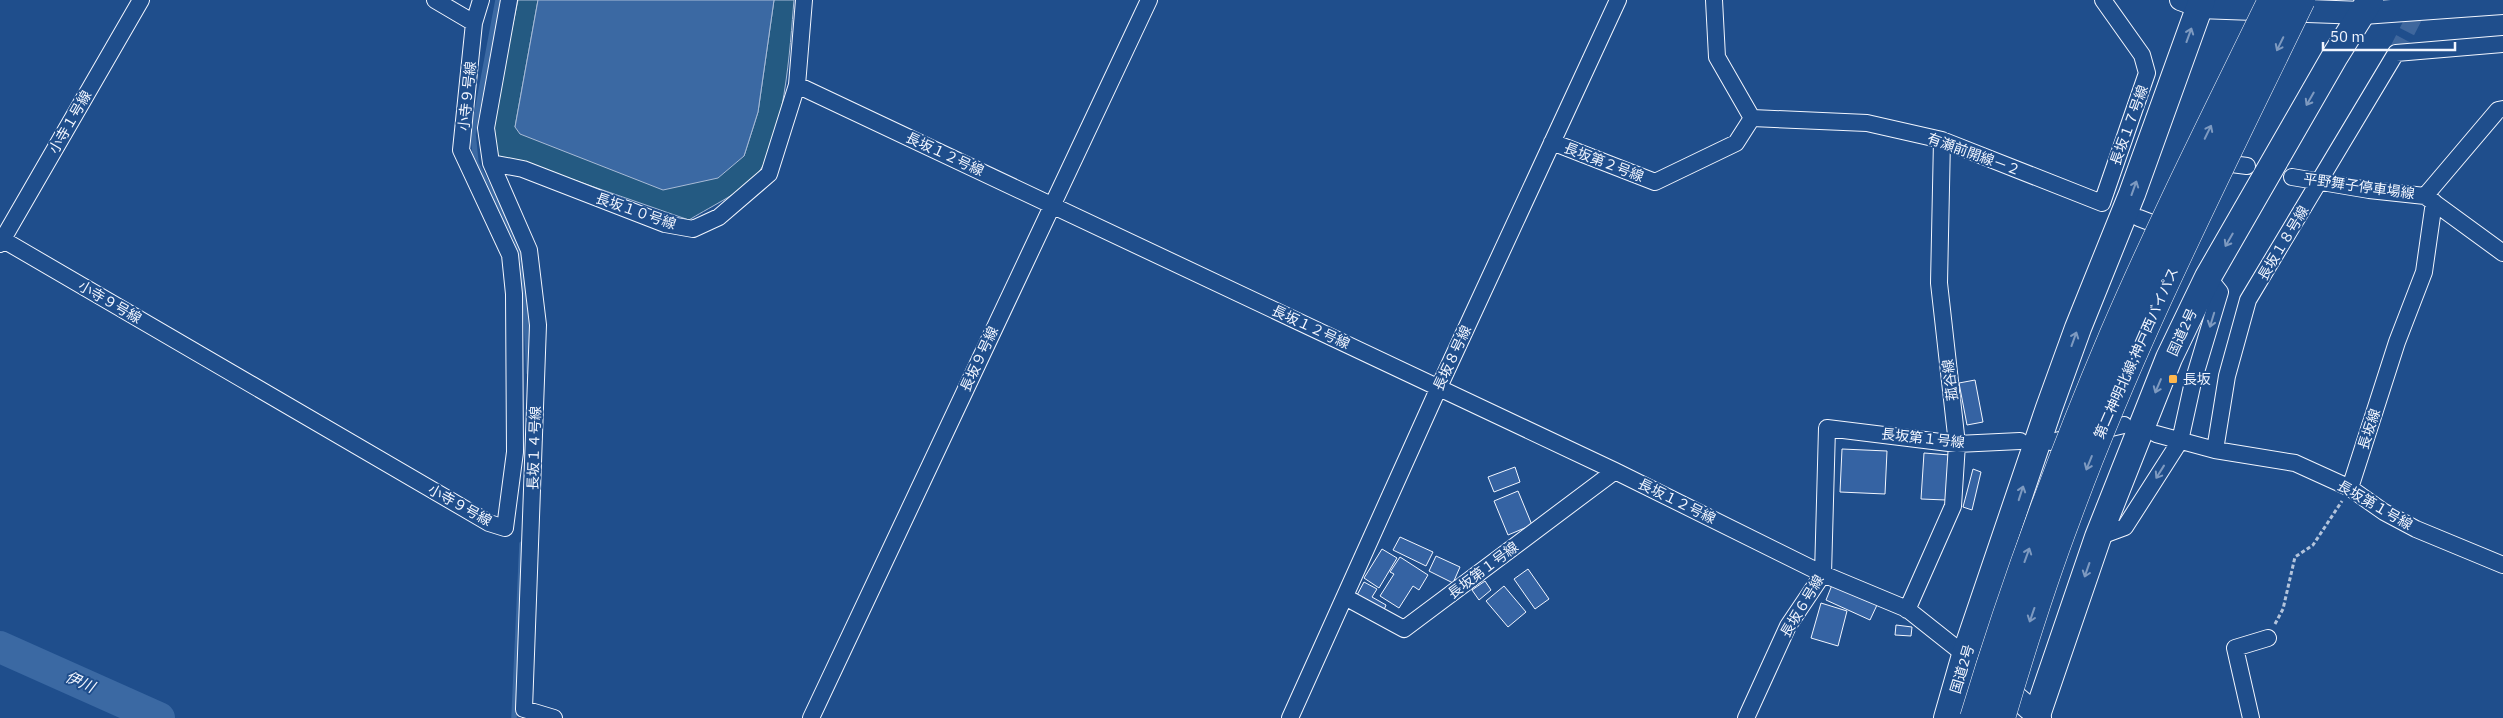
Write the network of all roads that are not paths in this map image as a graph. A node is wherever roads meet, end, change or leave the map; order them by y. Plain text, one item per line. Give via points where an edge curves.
1 (141, 0) edge
2 (435, 0) edge
3 (481, 0) edge
4 (509, 0) edge
5 (804, 0) edge
6 (1149, 0) edge
7 (1618, 0) edge
8 (1714, 0) edge
9 (2103, 0) edge
10 (2272, 0) edge
11 (2301, 0) edge
12 (2194, 2) edge
13 (2503, 3) edge
14 (2367, 6) edge
15 (474, 23) junction
16 (2503, 44) edge
17 (796, 85) junction
18 (2503, 109) edge
19 (1752, 118) junction
20 (1942, 140) junction
21 (1552, 142) junction
22 (491, 164) junction
23 (2247, 166) dead end
24 (2292, 176) dead end
25 (2319, 182) junction
26 (2430, 199) junction
27 (2102, 202) joint
28 (1052, 204) junction
29 (2140, 218) dead end
30 (2177, 233) junction
31 (1, 241) edge
32 (2503, 253) edge
33 (2208, 277) junction
34 (1439, 387) junction
35 (2124, 425) dead end
36 (1827, 428) joint
37 (2093, 432) junction
38 (2156, 434) dead end
39 (2020, 441) dead end
40 (2051, 442) dead end
41 (2180, 442) junction
42 (1957, 444) junction
43 (2215, 450) junction
44 (1615, 471) junction
45 (2350, 488) junction
46 (519, 531) junction
47 (2098, 537) junction
48 (2503, 565) edge
49 (1823, 574) junction
50 (1345, 597) junction
51 (1907, 610) junction
52 (2268, 638) road end
53 (1966, 655) junction
54 (2037, 717) edge
55 (554, 718) edge
56 (810, 718) edge
57 (1290, 718) edge
58 (1746, 718) edge
59 (1948, 718) edge
60 (1974, 718) edge
61 (2001, 718) edge
62 (2251, 718) edge

1 - 31 street, 小寺１号線
2 - 15 street
3 - 15 street, 小寺９号線
4 - 22 street, 長坂１４号線 via 486,128
5 - 17 street, 長坂１０号線
6 - 28 street, 長坂９号線
7 - 21 street, 長坂８号線
8 - 19 street via 1717,57
9 - 27 street, 長坂１７号線 via 2142,55 2147,73
60 -> 10 highway, 第二神明北線;神戸西バイパス, bridge via 2000,632 2043,511 2114,335
11 -> 61 highway, 第二神明北線;神戸西バイパス, bridge via 2139,342 2067,516 2025,636
12 - 14 main road
53 -> 12 highway, 国道2号 via 2078,328 2132,194
13 - 14 main road
14 -> 33 highway, 国道2号
15 - 46 street, 小寺９号線 via 461,150 510,255 514,294
16 - 25 street, 長坂１８号線 via 2396,54
17 - 22 street, 長坂１０号線 via 769,174 719,217 694,229 665,224 523,169
17 - 28 street, 長坂１２号線
18 - 26 street via 2498,110
19 - 20 street, 有瀬前開線－２ via 1867,123
19 - 21 street, 長坂第２号線 via 1736,143 1655,182
20 - 27 street, 有瀬前開線－２
20 - 42 street, 菰谷線 via 1939,283
21 - 34 street, 長坂８号線
22 - 46 street, 長坂１４号線 via 529,250 538,325
23 - 30 street via 2212,162
24 - 25 street, 平野舞子停車場線
25 - 26 street, 平野舞子停車場線
25 - 43 street, 長坂１８号線 via 2248,300 2227,376
26 - 32 street
26 - 45 street, 長坂線 via 2424,272 2397,342
28 - 34 street, 長坂１２号線
28 - 56 street, 長坂９号線
29 - 30 street
30 - 37 street via 2144,302
31 - 46 street, 小寺９号線 via 489,523
33 -> 41 street via 2220,292 2193,382
33 -> 47 highway, 国道2号 via 2169,358
34 - 44 street, 長坂１２号線
34 - 50 street, 長坂８号線
35 - 37 street
36 - 42 street, 長坂第１号線
36 - 49 street, 長坂６号線
37 - 40 street
38 - 41 street, 長坂第１号線
39 - 42 street, 長坂第１号線
41 - 43 street, 長坂第１号線
41 -> 47 street via 2125,527
42 - 51 street, 菰谷線 via 1953,506
43 - 45 street, 長坂第１号線 via 2295,463
44 - 49 street, 長坂１２号線
44 - 50 street, 長坂第１号線 via 1404,629
45 - 48 street, 長坂第１号線 via 2416,529
46 - 55 street, 長坂１４号線 via 524,709
47 -> 54 highway, 国道2号
49 - 51 street, 長坂１２号線
49 - 58 street, 長坂６号線 via 1788,626
50 - 57 street, 長坂８号線
51 - 53 street, 長坂１２号線
52 - 62 street via 2235,648
53 - 54 main road
53 - 59 highway, 国道2号

